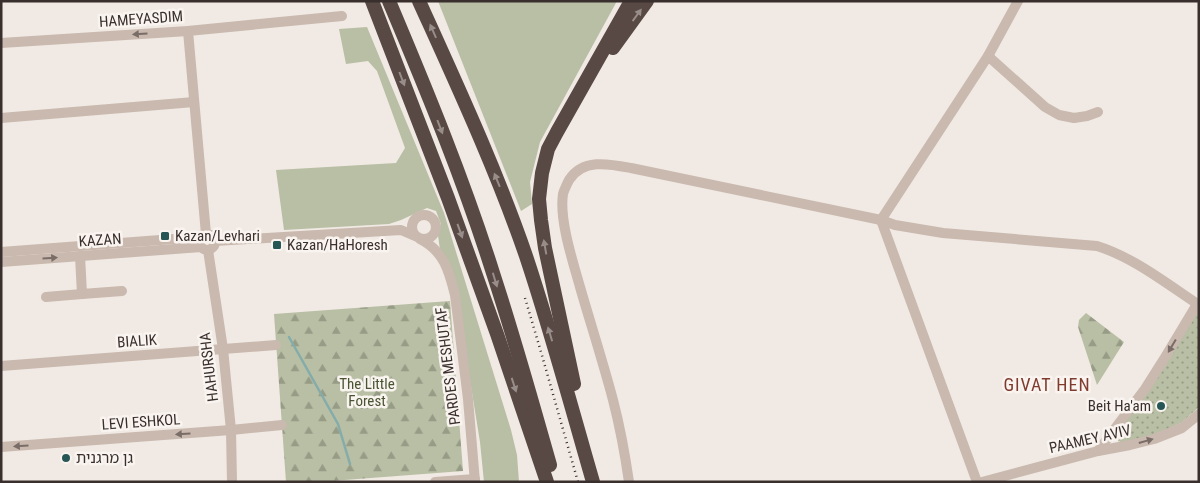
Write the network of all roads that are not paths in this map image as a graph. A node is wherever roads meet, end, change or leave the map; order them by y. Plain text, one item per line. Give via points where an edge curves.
1 (372, 1) edge
2 (389, 1) edge
3 (419, 1) edge
4 (631, 1) edge
5 (647, 1) edge
6 (1018, 1) edge
7 (342, 16) dead end
8 (188, 31) junction
9 (1, 43) edge
10 (988, 56) junction
11 (194, 102) junction
12 (568, 112) junction
13 (1098, 112) dead end
14 (1, 118) edge
15 (882, 220) junction
16 (412, 222) junction
17 (401, 230) junction
18 (434, 233) junction
19 (418, 237) junction
20 (203, 242) junction
21 (437, 251) junction
22 (1, 252) edge
23 (80, 256) junction
24 (1, 262) edge
25 (122, 291) dead end
26 (82, 294) junction
27 (46, 297) dead end
28 (1198, 304) edge
29 (276, 345) dead end
30 (223, 349) junction
31 (1, 366) edge
32 (1199, 414) edge
33 (282, 425) dead end
34 (231, 430) junction
35 (1, 447) edge
36 (1098, 450) junction
37 (475, 480) edge
38 (232, 482) edge
39 (435, 482) edge
40 (547, 482) edge
41 (555, 482) edge
42 (593, 482) edge
43 (599, 482) edge
44 (629, 482) edge
45 (976, 482) edge
46 (982, 482) edge

1 -> 40 highway via 448,198
2 -> 41 highway via 451,154 493,272
42 -> 3 highway via 526,256 484,147
4 - 12 highway
12 -> 5 highway
6 - 10 street
7 - 8 street, HAMEYASDIM
8 -> 9 street, HAMEYASDIM
8 - 11 street, HAHURSHA
10 - 13 street via 1045,107 1059,115 1074,118
10 - 15 street
11 - 14 street
11 - 20 street, HAHURSHA
43 -> 12 highway via 570,366 540,213 542,173 548,149
15 - 28 street via 895,226 944,233 1097,246 1147,270
15 - 44 street via 606,163 593,164 575,173 563,193 565,222 620,427
15 - 45 street
16 - 17 street
16 - 18 street via 422,215 433,218 436,225
16 - 19 street via 412,229
17 - 19 street
17 - 20 street via 215,241 211,235
18 - 19 street via 428,238
18 - 21 street, PARDES MESHUTAF
19 - 21 street, PARDES MESHUTAF
20 - 22 street, KAZAN
20 - 23 street, KAZAN
20 - 30 street, HAHURSHA
21 - 37 street, PARDES MESHUTAF via 448,271 455,295
24 -> 23 street, KAZAN
23 - 26 street
25 - 26 street
26 - 27 street
28 -> 36 street via 1145,389
29 - 30 street, BIALIK
30 - 31 street, BIALIK
30 - 34 street, HAHURSHA
36 -> 32 street, PAAMEY AVIV via 1140,443 1172,432
33 - 34 street, LEVI ESHKOL
34 -> 35 street, LEVI ESHKOL
34 - 38 street, HAHURSHA
36 - 46 street, PAAMEY AVIV
37 - 39 street

